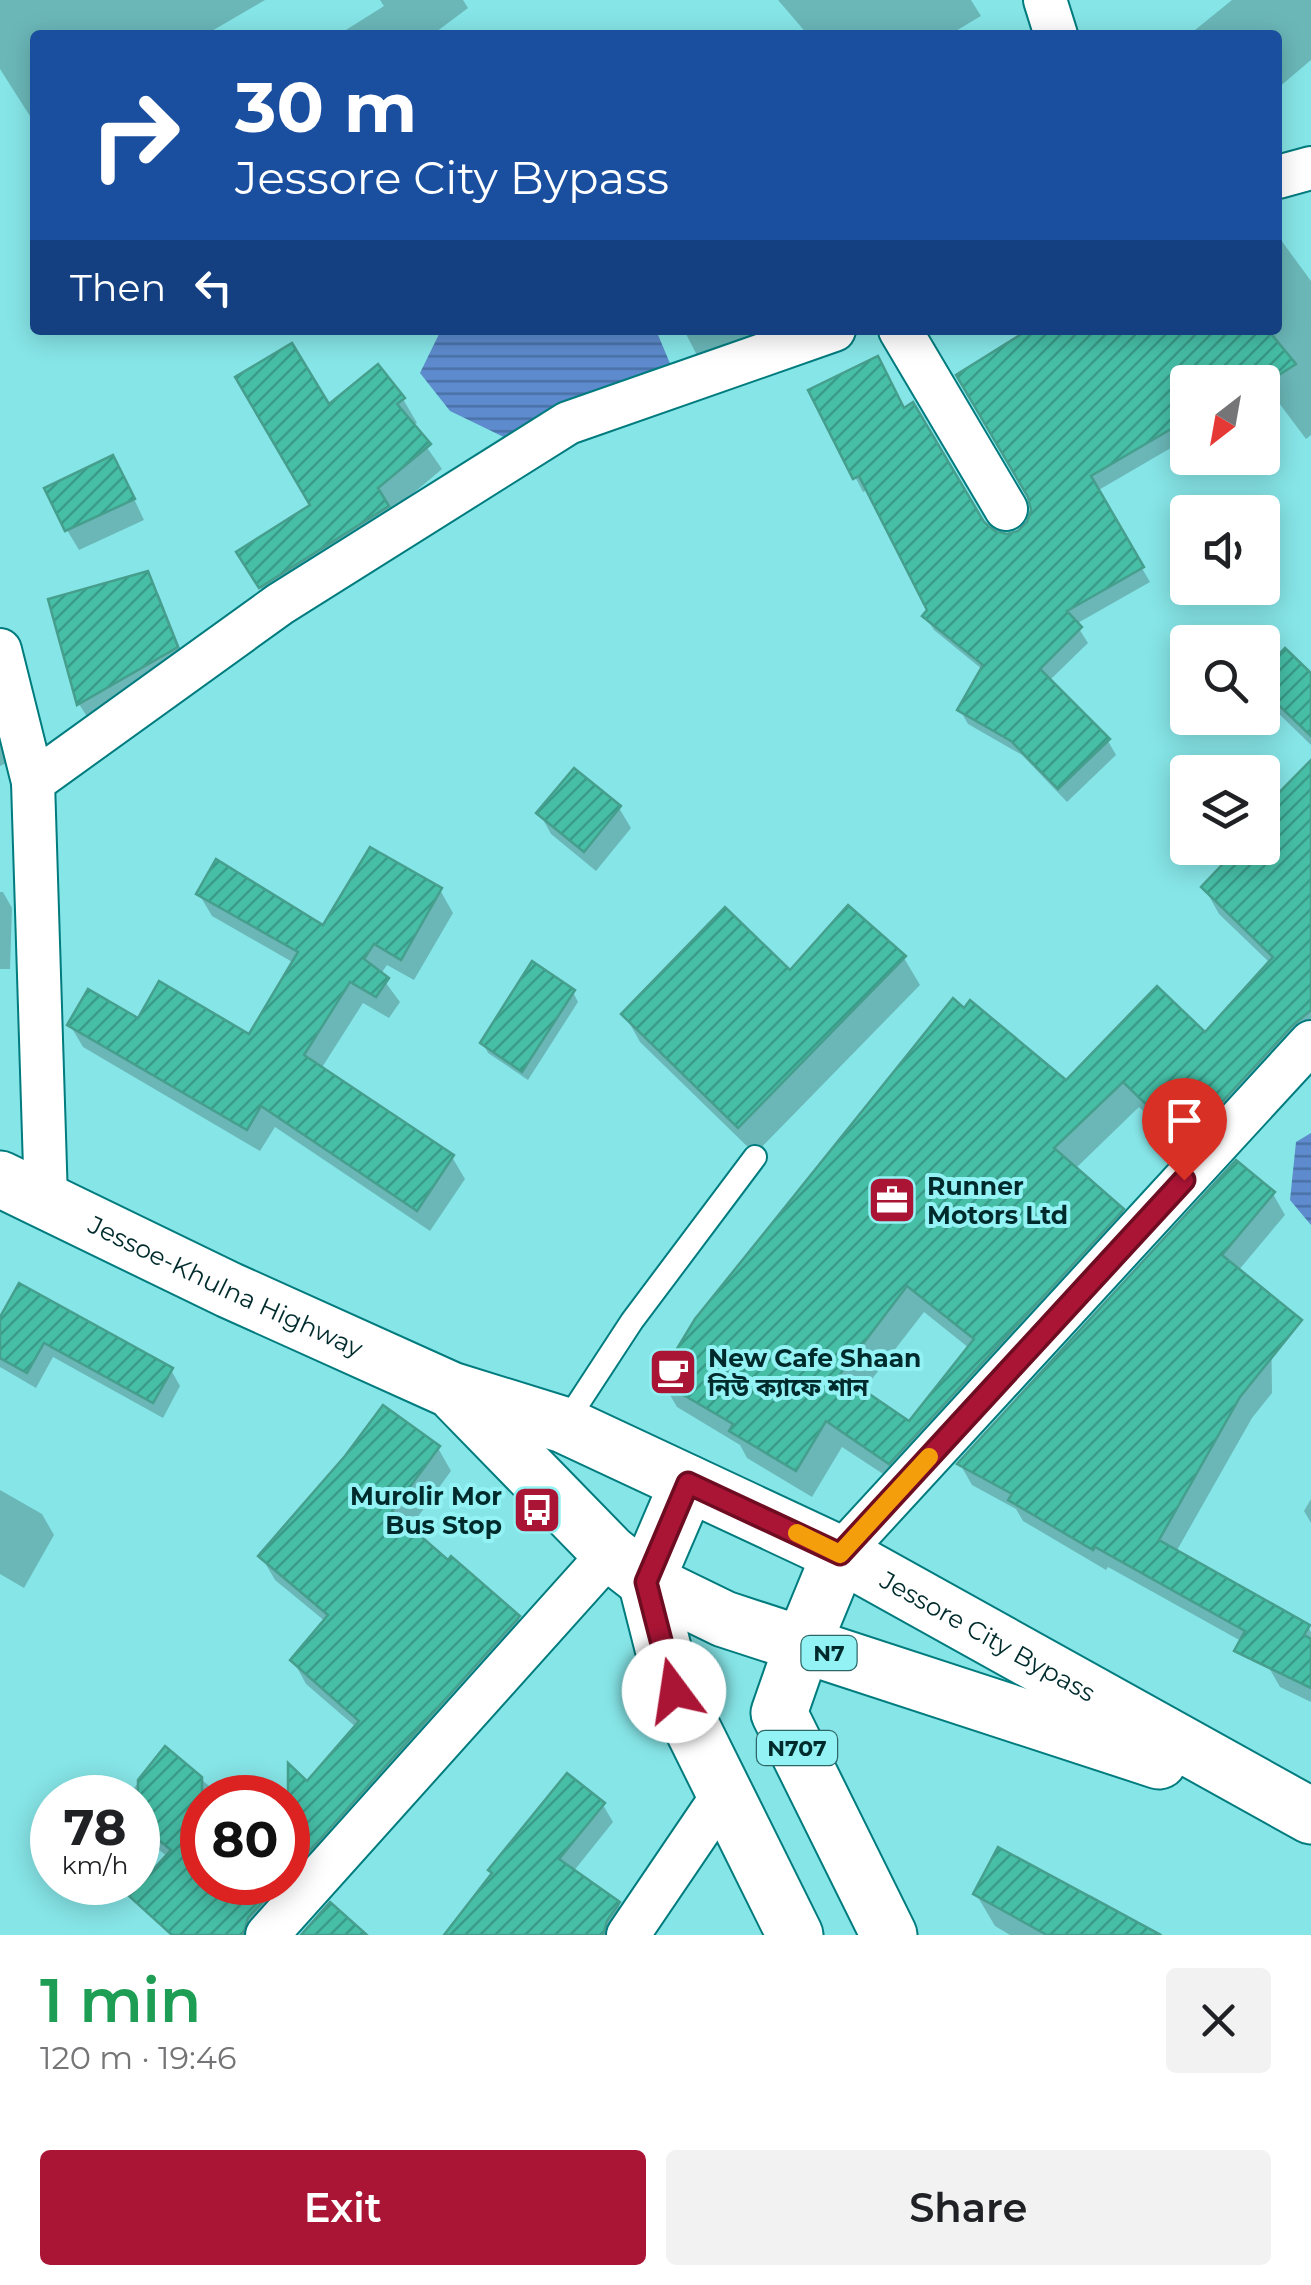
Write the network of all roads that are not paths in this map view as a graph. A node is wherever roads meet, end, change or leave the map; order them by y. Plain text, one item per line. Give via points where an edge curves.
1 (1045, 0) edge
2 (1054, 30) edge
3 (1311, 168) edge
4 (1282, 176) edge
5 (820, 335) edge
6 (903, 335) edge
7 (1006, 509) dead end
8 (0, 650) edge
9 (33, 782) junction
10 (1311, 1042) edge
11 (755, 1157) dead end
12 (23, 1189) edge
13 (451, 1390) junction
14 (564, 1425) junction
15 (688, 1483) junction
16 (840, 1554) junction
17 (628, 1567) junction
18 (802, 1644) junction
19 (725, 1792) junction
20 (1293, 1808) edge
21 (267, 1935) edge
22 (628, 1935) edge
23 (795, 1935) edge
24 (890, 1935) edge

1 - 2 street
3 - 4 street
5 - 9 street via 568,423 280,604
6 - 7 street
8 - 9 street
9 - 12 street
10 - 16 street
11 - 14 lane
12 - 13 highway, Jessoe-Khulna Highway / N7
13 - 14 highway, Jessore City Bypass / N7
13 - 17 highway, Jessore City Bypass / N7
14 - 15 highway, Jessore City Bypass / N7
15 - 16 highway, Jessore City Bypass / N7
15 - 17 highway
16 - 18 highway, N707
16 - 20 highway, Jessore City Bypass / N7
17 - 18 highway, Jessore City Bypass / N7 via 724,1619
17 - 19 highway via 674,1691
17 - 21 street
18 - 20 highway, Jessore City Bypass / N7
18 - 24 highway, N707 via 780,1713
19 - 22 street
19 - 23 highway

